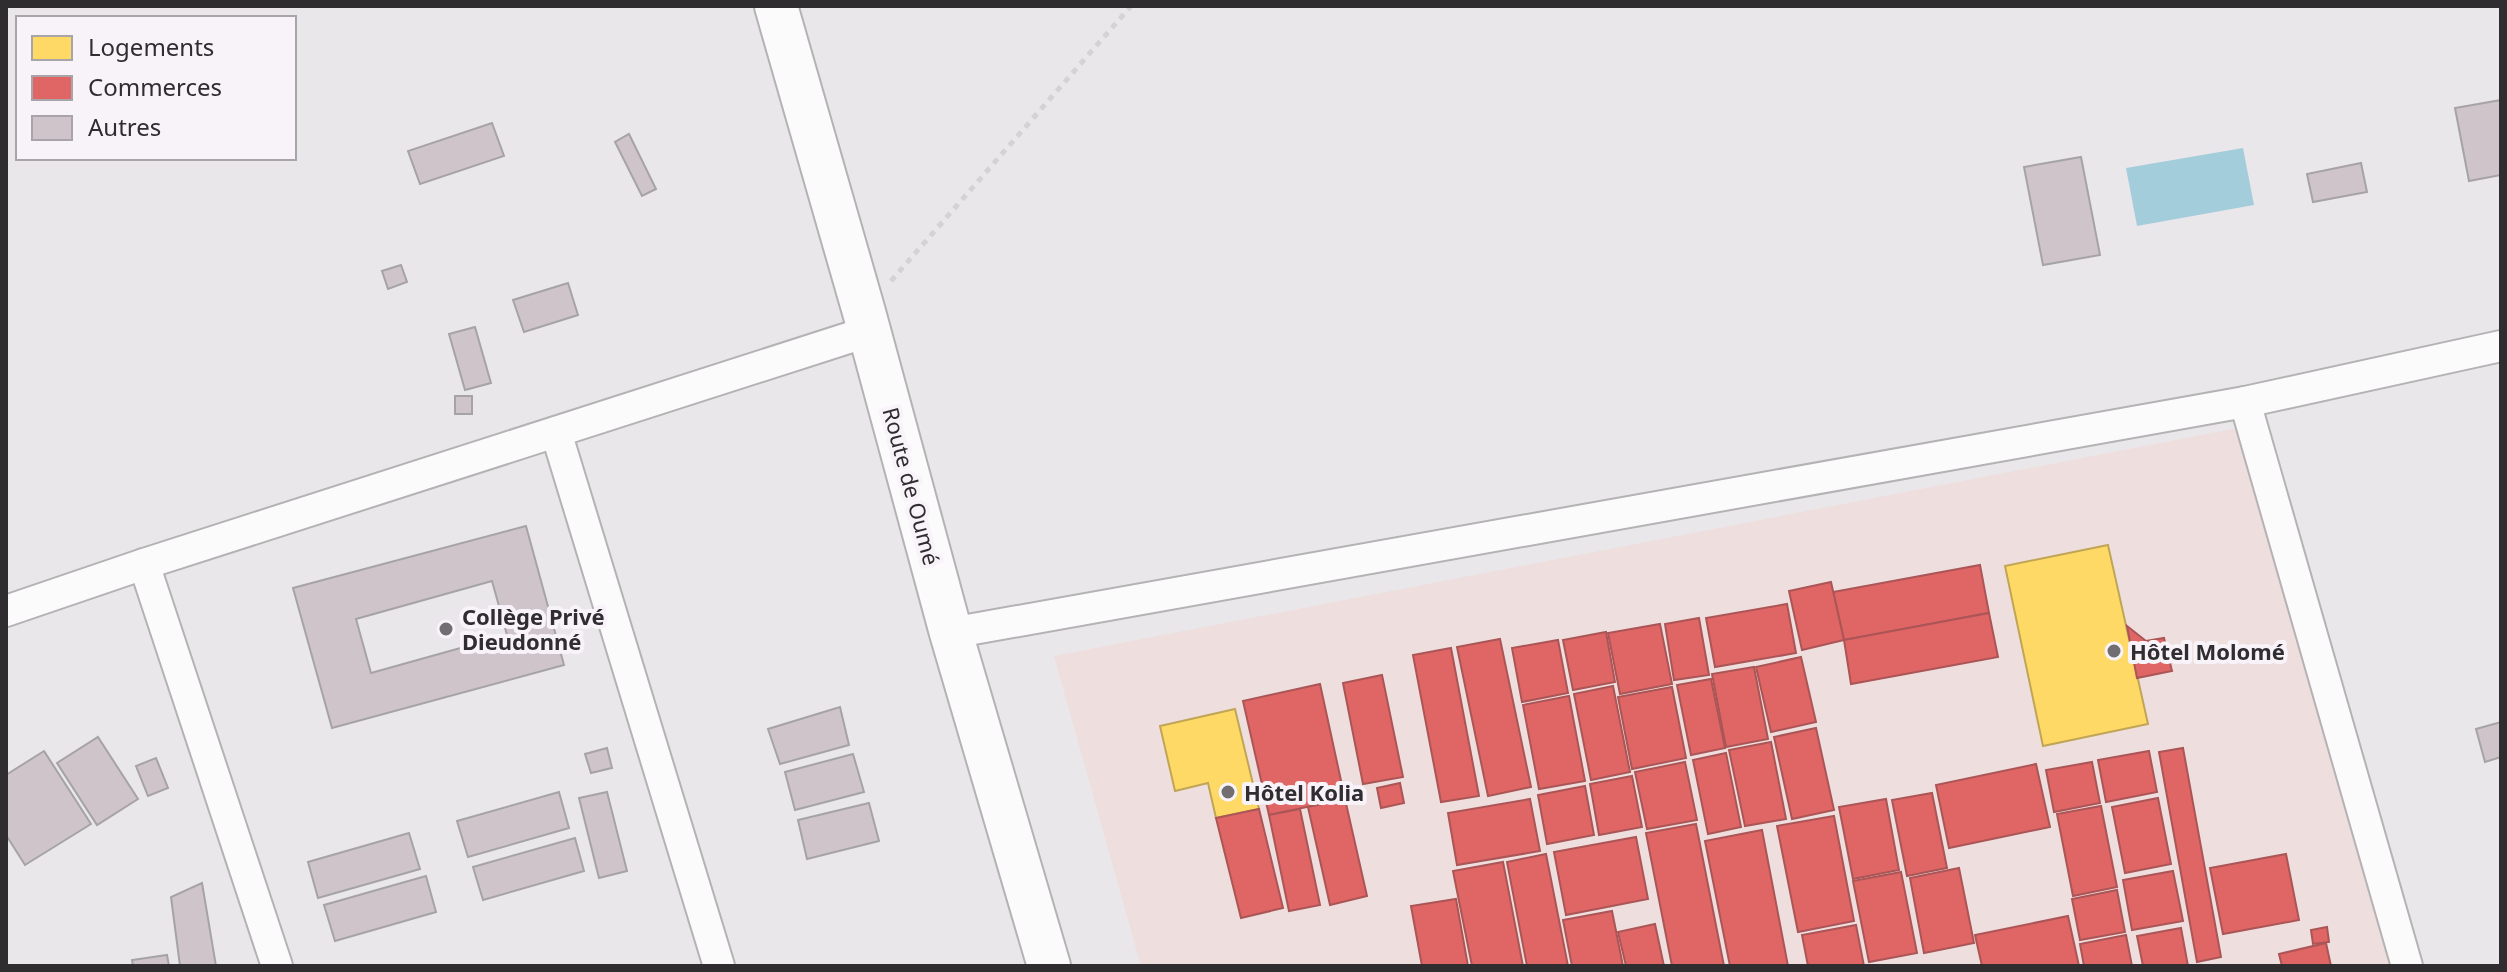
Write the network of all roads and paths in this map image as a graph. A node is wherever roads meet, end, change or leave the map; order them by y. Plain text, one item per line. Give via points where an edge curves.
1 (776, 6) edge
2 (1131, 6) edge
3 (867, 322) junction
4 (2501, 346) edge
5 (2245, 402) junction
6 (556, 432) junction
7 (144, 564) junction
8 (6, 611) edge
9 (951, 633) junction
10 (277, 966) edge
11 (719, 966) edge
12 (1049, 966) edge
13 (2407, 966) edge

1 - 3 main road, Route de Oumé
2 - 3 path
3 - 6 street
3 - 9 main road, Route de Oumé
4 - 5 street
5 - 9 street
5 - 13 street
6 - 7 street
6 - 11 street
7 - 8 street
7 - 10 street
9 - 12 main road, Route de Oumé

